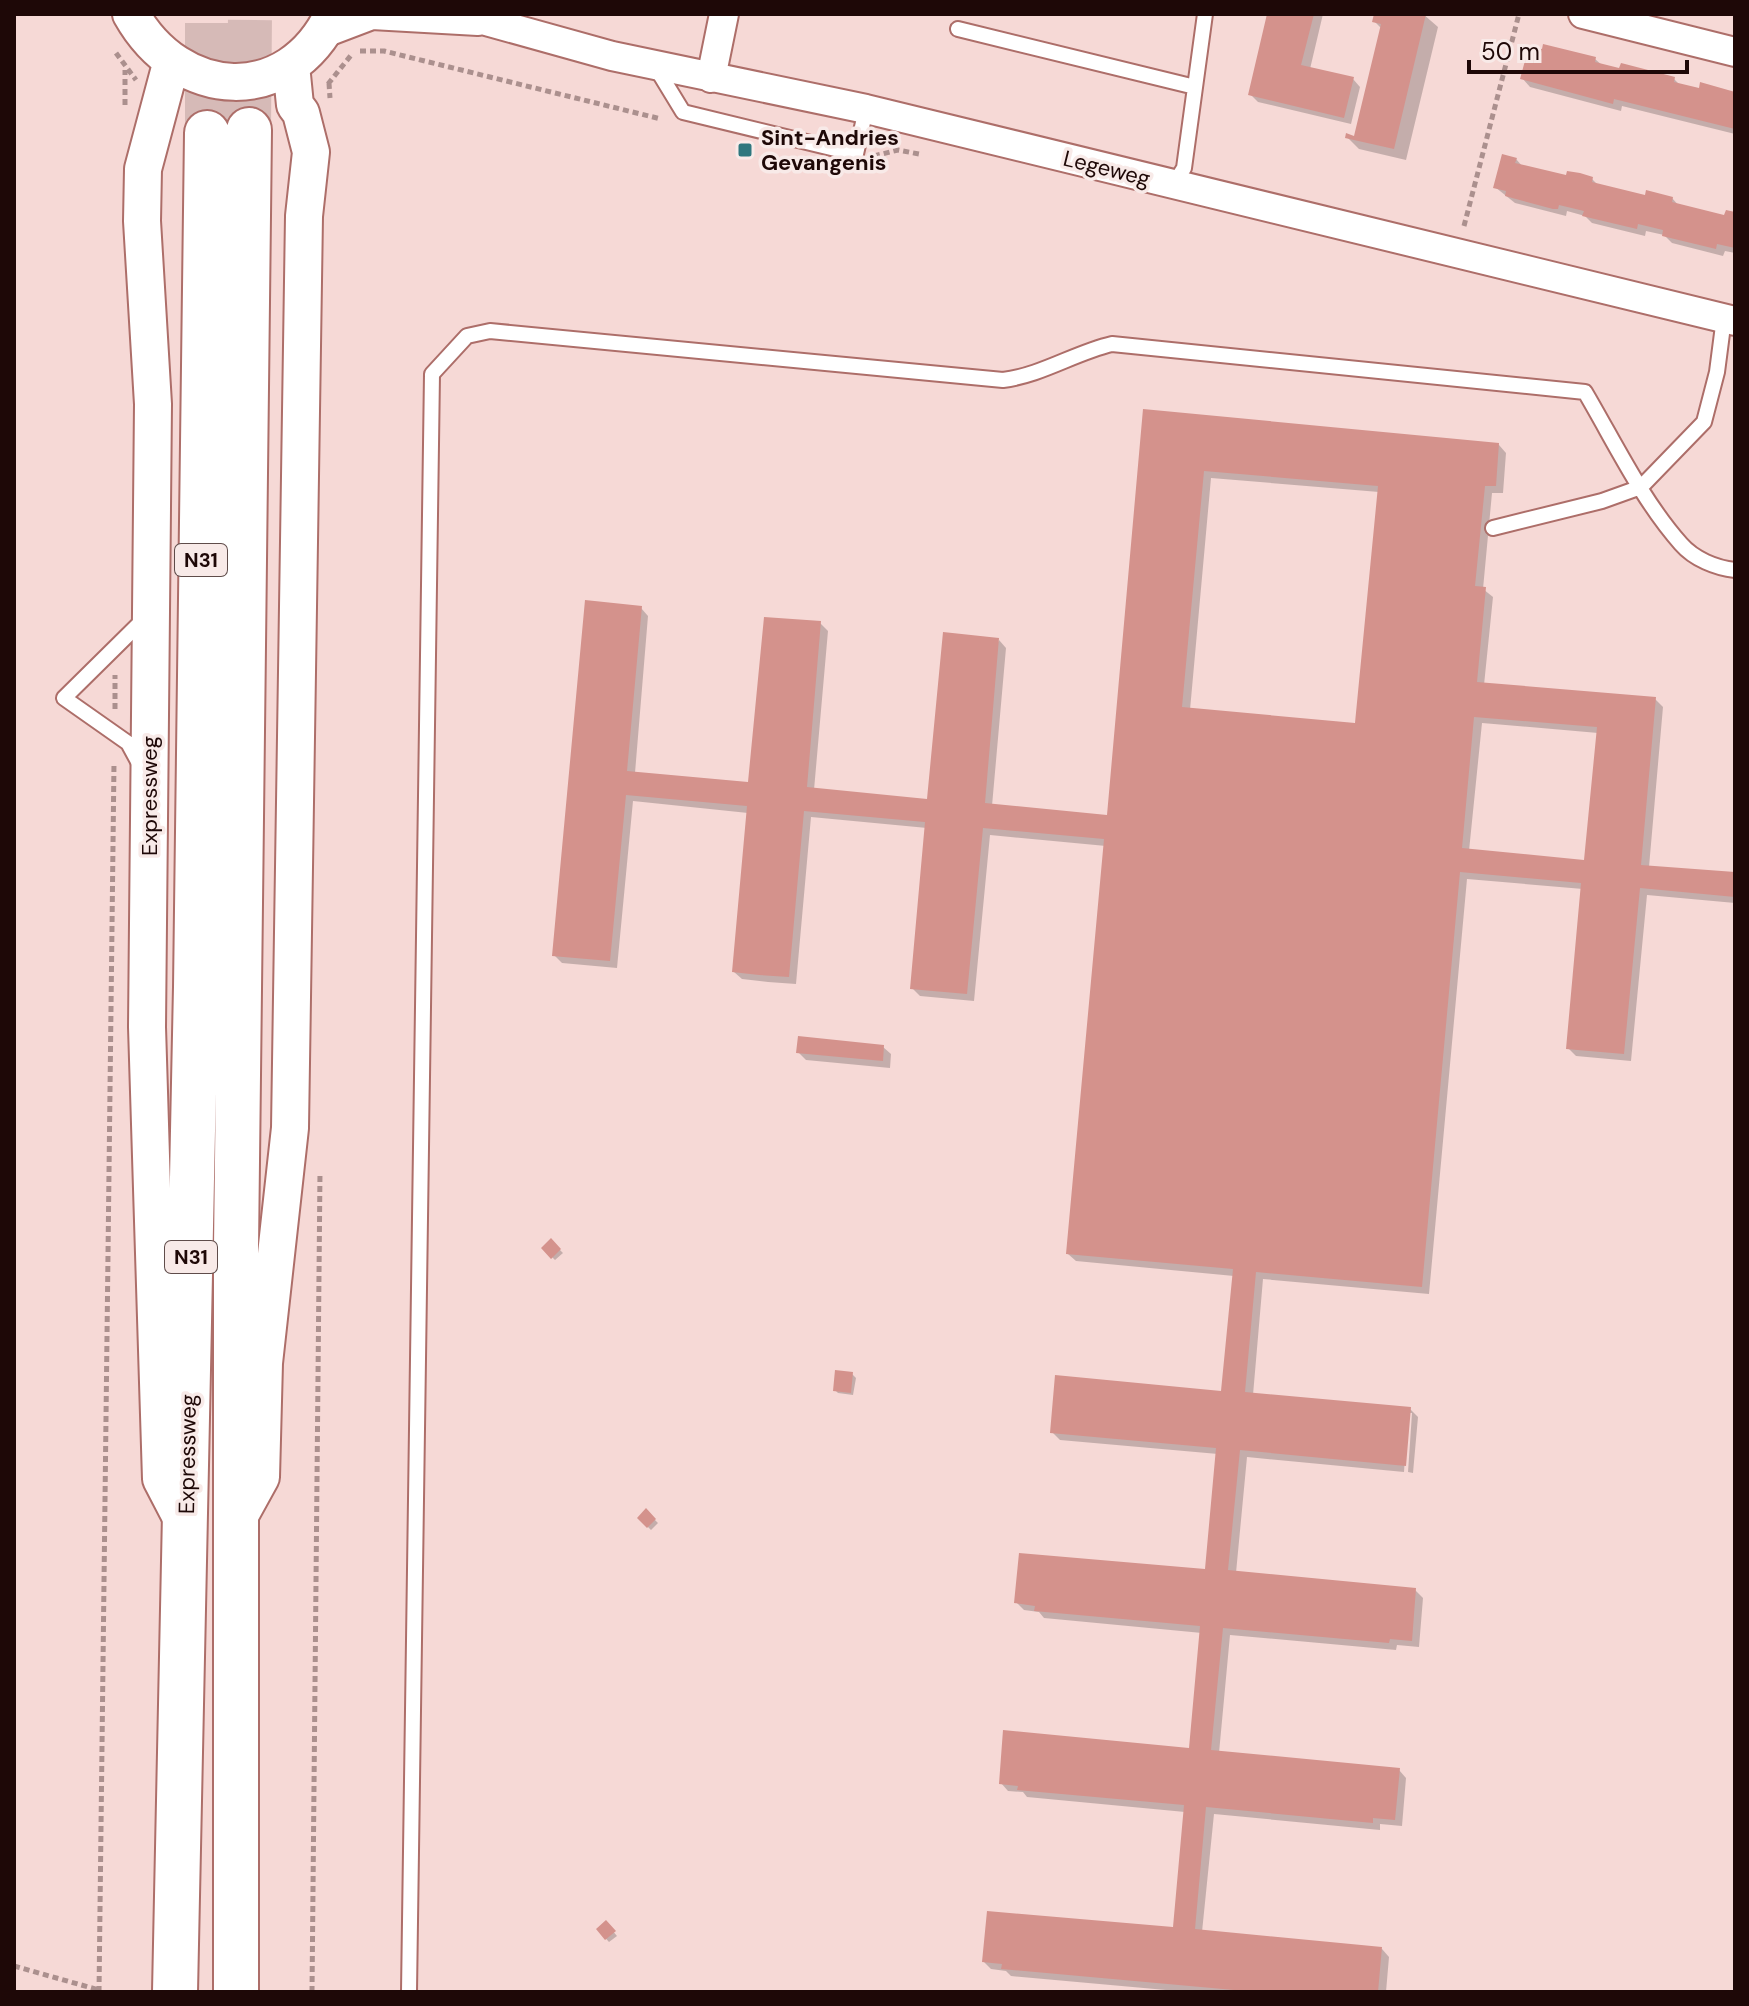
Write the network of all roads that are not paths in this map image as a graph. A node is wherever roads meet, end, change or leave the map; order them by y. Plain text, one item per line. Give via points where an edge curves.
1 (131, 14) edge
2 (724, 14) edge
3 (1205, 14) edge
4 (1583, 14) edge
5 (469, 18) edge
6 (327, 24) edge
7 (958, 29) dead end
8 (1735, 52) edge
9 (171, 64) junction
10 (291, 65) junction
11 (655, 66) junction
12 (711, 78) junction
13 (1195, 87) junction
14 (866, 109) junction
15 (249, 130) tunnel mouth
16 (207, 133) tunnel mouth
17 (1174, 184) junction
18 (1730, 320) edge
19 (1641, 487) junction
20 (1493, 528) dead end
21 (1735, 570) edge
22 (152, 607) junction
23 (150, 783) junction
24 (239, 1517) junction
25 (186, 1527) junction
26 (175, 1992) edge
27 (236, 1992) edge
28 (409, 1992) edge

1 - 9 street via 149,44
2 - 12 street
3 - 13 lane
4 - 8 street
5 - 6 street, Legeweg via 372,15
5 - 11 street, Legeweg
6 - 10 street
7 - 13 lane
9 - 10 street via 199,77 233,82
9 - 22 street, Expressweg / N31 via 143,169 153,404
10 - 24 street, N31 via 295,105 311,152 304,216 290,1128 264,1363 261,1477
11 - 12 street, Legeweg
11 - 14 lane via 683,112 856,154
12 - 14 street, Legeweg
13 - 17 lane via 1184,168
14 - 17 street, Legeweg
15 - 24 highway, N31 via 236,1247
16 - 25 highway, Expressweg / N31
17 - 18 street, Legeweg
18 - 19 lane via 1704,422
19 - 20 lane
19 - 21 lane via 1682,546 1717,568
19 - 28 lane via 1585,392 1112,344 1026,377 1003,380 490,331 467,336 432,374
22 - 23 street, Expressweg / N31
22 - 23 lane via 64,698 128,743
23 - 25 street, Expressweg / N31 via 147,1058 161,1479
24 - 27 highway, N31
25 - 26 highway, Expressweg / N31

